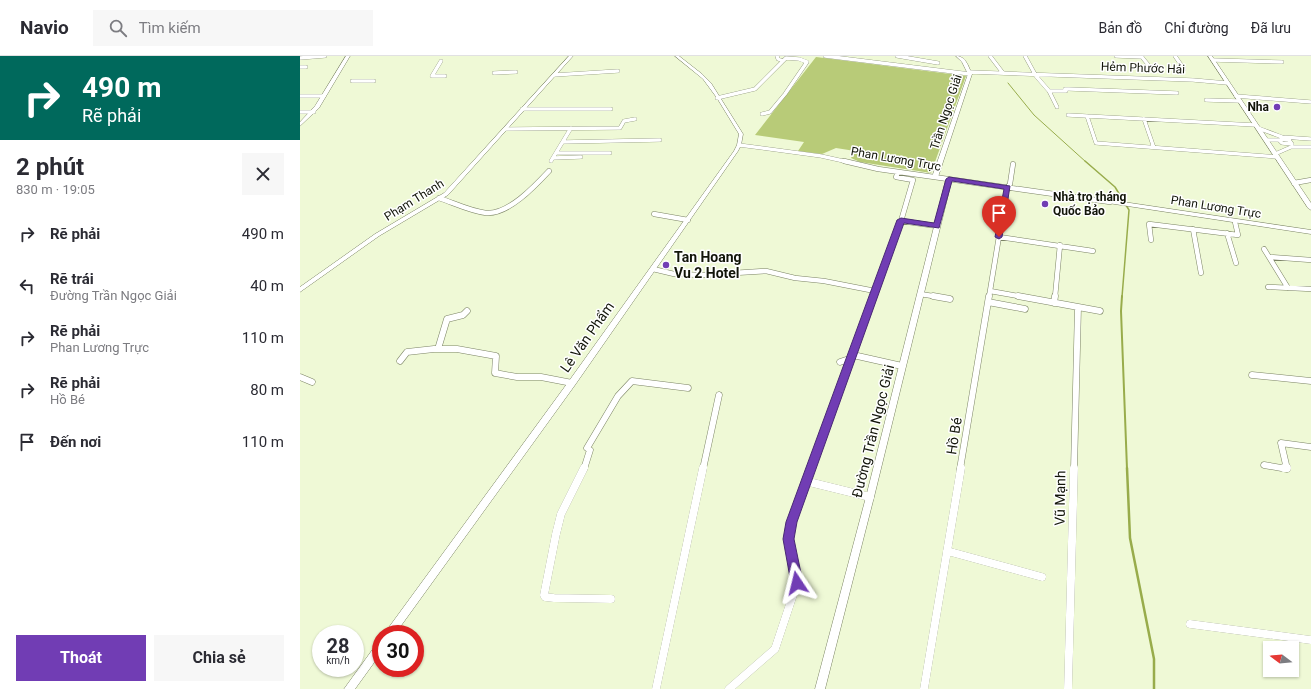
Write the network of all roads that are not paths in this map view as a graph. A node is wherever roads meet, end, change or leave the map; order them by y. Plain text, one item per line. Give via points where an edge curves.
1 (325, 56) edge
2 (348, 56) edge
3 (570, 56) edge
4 (677, 56) edge
5 (777, 56) edge
6 (804, 56) edge
7 (825, 56) edge
8 (896, 56) edge
9 (958, 56) edge
10 (990, 56) edge
11 (1026, 56) edge
12 (1116, 56) edge
13 (1141, 56) edge
14 (1175, 56) edge
15 (903, 57) edge
16 (300, 58) edge
17 (1212, 58) edge
18 (799, 59) junction
19 (441, 61) dead end
20 (783, 61) junction
21 (924, 61) junction
22 (1282, 62) dead end
23 (938, 63) dead end
24 (888, 64) junction
25 (300, 67) edge
26 (306, 67) dead end
27 (919, 68) junction
28 (1150, 68) dead end
29 (1184, 69) dead end
30 (618, 71) dead end
31 (516, 72) dead end
32 (494, 73) dead end
33 (970, 73) junction
34 (1003, 73) junction
35 (554, 74) junction
36 (1035, 74) junction
37 (446, 76) dead end
38 (374, 80) dead end
39 (352, 81) dead end
40 (1227, 83) junction
41 (1049, 91) junction
42 (1177, 93) dead end
43 (300, 96) edge
44 (324, 96) junction
45 (717, 98) junction
46 (1238, 99) junction
47 (1206, 100) dead end
48 (1311, 102) edge
49 (1057, 107) dead end
50 (522, 109) junction
51 (611, 109) dead end
52 (300, 112) edge
53 (314, 112) junction
54 (762, 114) dead end
55 (1068, 115) dead end
56 (1087, 116) junction
57 (635, 119) dead end
58 (1144, 119) junction
59 (300, 125) edge
60 (1257, 126) junction
61 (571, 128) junction
62 (505, 129) junction
63 (1311, 139) edge
64 (660, 140) dead end
65 (1267, 141) junction
66 (563, 142) junction
67 (1287, 142) junction
68 (739, 145) junction
69 (1311, 147) edge
70 (1154, 148) junction
71 (556, 153) junction
72 (610, 153) dead end
73 (1276, 155) junction
74 (581, 157) dead end
75 (1013, 164) dead end
76 (549, 171) dead end
77 (898, 172) junction
78 (935, 177) junction
79 (949, 179) junction
80 (1311, 180) edge
81 (1294, 182) junction
82 (1007, 188) junction
83 (439, 198) junction
84 (1110, 202) joint
85 (1311, 208) edge
86 (654, 214) dead end
87 (688, 220) junction
88 (901, 220) junction
89 (1235, 222) junction
90 (937, 226) junction
91 (1193, 230) junction
92 (1311, 232) edge
93 (1227, 234) junction
94 (999, 237) junction
95 (1151, 240) dead end
96 (1060, 246) junction
97 (1264, 249) dead end
98 (1093, 251) dead end
99 (1270, 257) junction
100 (1311, 260) edge
101 (1236, 263) dead end
102 (653, 269) junction
103 (1201, 273) dead end
104 (1268, 287) dead end
105 (1288, 288) junction
106 (300, 290) edge
107 (1311, 290) edge
108 (875, 291) junction
109 (990, 291) junction
110 (920, 294) junction
111 (950, 299) dead end
112 (988, 302) junction
113 (1054, 302) junction
114 (1078, 307) junction
115 (1025, 309) dead end
116 (467, 311) dead end
117 (1100, 311) dead end
118 (438, 349) junction
119 (852, 357) junction
120 (400, 361) dead end
121 (840, 362) dead end
122 (902, 366) junction
123 (1252, 375) dead end
124 (300, 377) edge
125 (1311, 381) edge
126 (312, 382) dead end
127 (572, 383) junction
128 (688, 388) dead end
129 (719, 395) dead end
130 (1311, 447) edge
131 (1264, 465) dead end
132 (805, 481) junction
133 (870, 497) junction
134 (947, 551) junction
135 (1042, 577) dead end
136 (611, 599) dead end
137 (1190, 624) dead end
138 (396, 625) edge
139 (1311, 640) edge
140 (372, 657) edge
141 (349, 689) edge
142 (656, 689) edge
143 (729, 689) edge
144 (820, 689) edge
145 (924, 689) edge
146 (1068, 689) edge

1 - 16 street
2 - 44 street
3 - 35 street, Phạm Thanh
4 - 45 street via 703,78
5 - 20 street
6 - 18 street
7 - 24 street, Hẻm Phước Hải
8 - 15 street
8 - 24 street
9 - 33 street, Trần Ngọc Giải via 964,61
10 - 34 street
11 - 36 street
12 - 13 street
13 - 28 street
14 - 29 street
15 - 21 street
17 - 22 street
17 - 40 main road
18 - 20 street via 786,58
18 - 54 street via 807,62 806,65 772,110
19 - 37 street via 432,76
20 - 45 street via 755,89
21 - 23 street
21 - 27 street
24 - 27 street, Hẻm Phước Hải
25 - 26 street
27 - 33 street, Hẻm Phước Hải
30 - 35 street
31 - 32 street
33 - 34 street, Hẻm Phước Hải
33 - 78 street, Trần Ngọc Giải
34 - 36 street, Hẻm Phước Hải
35 - 50 street, Phạm Thanh
36 - 40 street, Hẻm Phước Hải
36 - 41 street
38 - 39 street
40 - 46 main road
41 - 42 street via 1069,89
41 - 49 street
43 - 44 street
44 - 53 street
45 - 68 street via 741,134
46 - 47 street
46 - 48 street
46 - 60 main road
50 - 51 street
50 - 62 street, Phạm Thanh
52 - 53 street
53 - 59 street
55 - 56 street
56 - 58 street
56 - 70 street via 1096,143
57 - 61 street via 623,122 620,128
58 - 60 street
58 - 70 street
60 - 65 main road
60 - 67 street
61 - 62 street
61 - 66 street
62 - 83 street, Phạm Thanh via 456,184
63 - 67 street via 1296,138
64 - 66 street
65 - 67 street
65 - 73 main road
66 - 71 street
67 - 69 street
67 - 73 street
68 - 77 street, Phan Lương Trực via 816,155
68 - 87 street, Lê Văn Phẩm
70 - 73 street
71 - 72 street
71 - 74 street via 552,159
73 - 81 main road
75 - 82 street, Hồ Bé
76 - 83 street via 534,188 512,205 494,213 475,210
77 - 78 street, Phan Lương Trực
77 - 88 street via 896,177 913,180
78 - 79 street, Phan Lương Trực
79 - 82 street, Phan Lương Trực
79 - 90 street, Đường Trần Ngọc Giải
80 - 81 street
81 - 85 main road
82 - 84 street, Phan Lương Trực
82 - 94 street, Hồ Bé
83 - 106 street, Phạm Thanh via 377,235
84 - 89 street, Phan Lương Trực
86 - 87 street
87 - 102 street, Lê Văn Phẩm
88 - 90 street
88 - 108 street
89 - 92 street, Phan Lương Trực
89 - 93 street via 1239,234
90 - 110 street, Đường Trần Ngọc Giải
91 - 93 street
91 - 95 street via 1149,224
91 - 103 street
93 - 101 street
94 - 96 street
94 - 109 street, Hồ Bé
96 - 98 street
96 - 113 street
97 - 99 street
99 - 100 street
99 - 105 street
102 - 108 street via 674,274 702,275 766,271
102 - 127 street, Lê Văn Phẩm
104 - 105 street
105 - 107 street
108 - 119 street
109 - 112 street, Hồ Bé
109 - 113 street
110 - 111 street
110 - 122 street, Đường Trần Ngọc Giải
112 - 115 street
112 - 134 street, Hồ Bé
113 - 114 street
114 - 117 street
114 - 146 street, Vũ Mạnh
116 - 118 street via 463,315 447,319
118 - 120 street via 407,352
118 - 127 street via 493,354 497,359 495,373
119 - 121 street
119 - 122 street
119 - 132 street
122 - 133 street, Đường Trần Ngọc Giải
123 - 125 street
124 - 126 street
127 - 138 street, Lê Văn Phẩm
128 - 136 street via 632,381 624,389 589,449 585,467 560,517 545,597
129 - 142 street
130 - 131 street via 1280,443 1287,469
132 - 133 street
132 - 143 street via 791,522 789,539 797,583 775,648
133 - 144 street, Đường Trần Ngọc Giải
134 - 135 street
134 - 145 street, Hồ Bé
137 - 139 street
140 - 141 street

